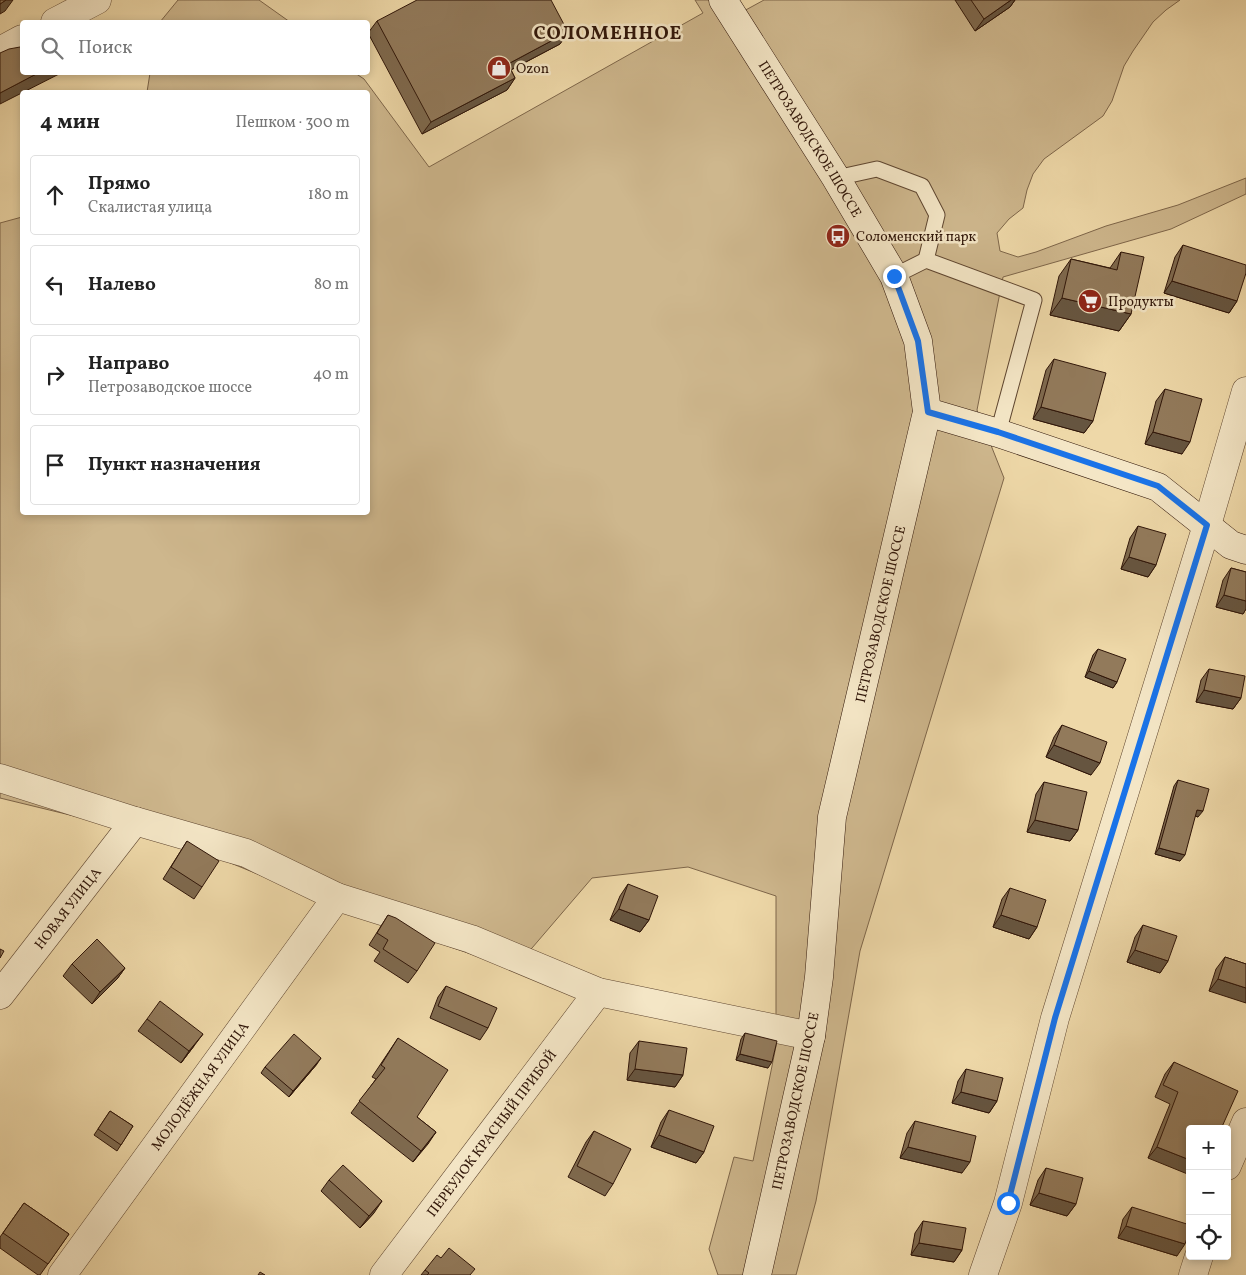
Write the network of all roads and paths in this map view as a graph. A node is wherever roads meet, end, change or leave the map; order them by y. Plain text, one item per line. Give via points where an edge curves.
1 (96, 0) edge
2 (723, 0) edge
3 (59, 20) edge
4 (20, 40) edge
5 (0, 51) edge
6 (836, 178) junction
7 (926, 260) junction
8 (894, 276) junction
9 (1246, 391) edge
10 (928, 412) junction
11 (998, 432) junction
12 (1207, 525) junction
13 (1246, 550) edge
14 (0, 778) edge
15 (135, 821) junction
16 (337, 897) junction
17 (598, 992) junction
18 (0, 995) edge
19 (811, 1036) junction
20 (1246, 1122) edge
21 (1231, 1157) edge
22 (1198, 1260) edge
23 (62, 1275) edge
24 (384, 1275) edge
25 (757, 1275) edge
26 (983, 1275) edge
27 (1193, 1275) edge

1 - 3 street
2 - 6 street, ПЕТРОЗАВОДСКОЕ ШОССЕ
4 - 5 street
6 - 7 lane via 877,169 922,186 937,215
6 - 8 street, ПЕТРОЗАВОДСКОЕ ШОССЕ
7 - 8 lane
7 - 11 lane via 1034,300
8 - 10 street, ПЕТРОЗАВОДСКОЕ ШОССЕ via 918,341
9 - 12 street
10 - 11 street
10 - 19 street, ПЕТРОЗАВОДСКОЕ ШОССЕ via 832,817
11 - 12 street via 1158,486
12 - 13 street via 1231,544
12 - 26 street via 1055,1018 1008,1203
14 - 15 street
15 - 16 street via 246,853
15 - 18 street, НОВАЯ УЛИЦА
16 - 17 street via 471,939
16 - 23 street, МОЛОДЁЖНАЯ УЛИЦА
17 - 19 street
17 - 24 street, ПЕРЕУЛОК КРАСНЫЙ ПРИБОЙ
19 - 25 street, ПЕТРОЗАВОДСКОЕ ШОССЕ
20 - 21 street
22 - 27 street

